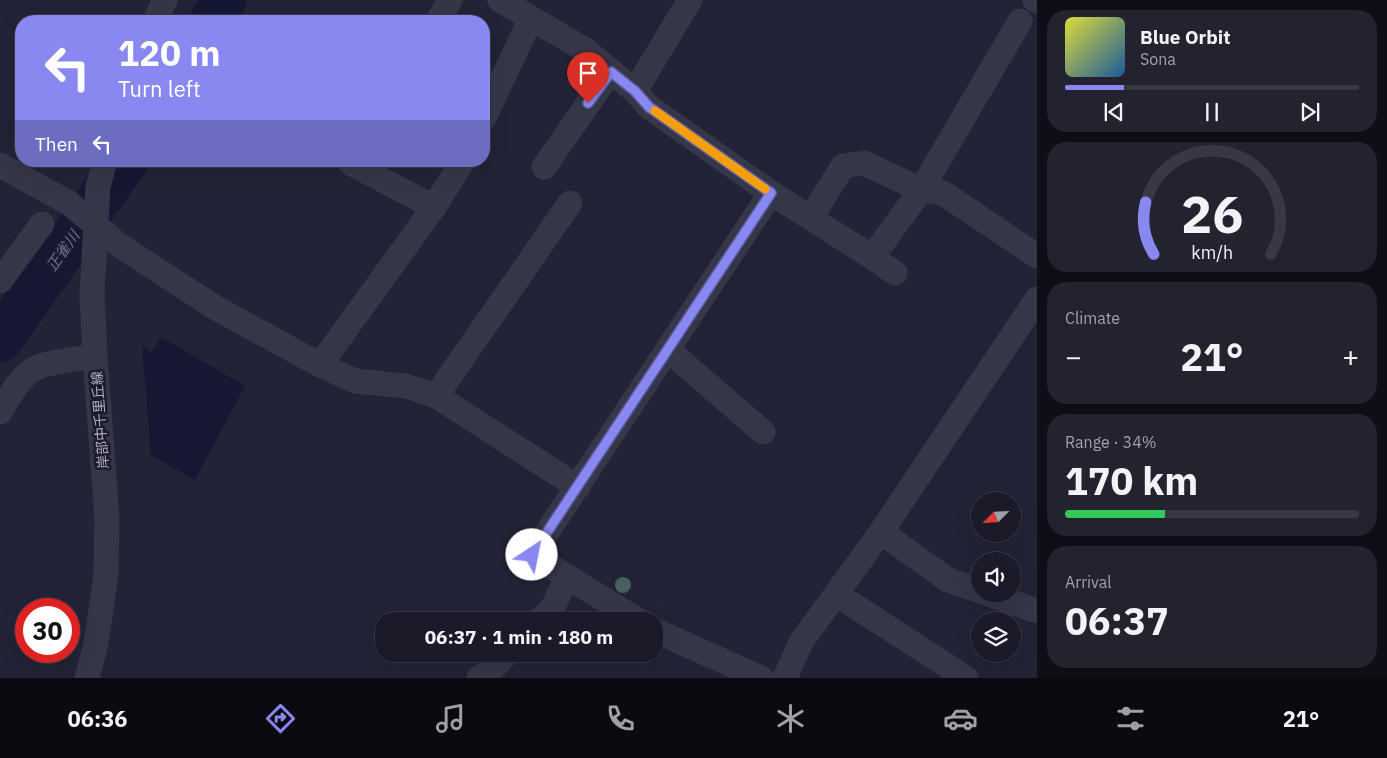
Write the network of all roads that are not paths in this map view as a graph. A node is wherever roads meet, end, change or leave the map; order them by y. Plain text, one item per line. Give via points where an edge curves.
1 (166, 0) edge
2 (450, 0) edge
3 (500, 0) edge
4 (690, 0) edge
5 (158, 15) edge
6 (441, 15) edge
7 (531, 18) junction
8 (1020, 21) dead end
9 (611, 72) junction
10 (635, 91) junction
11 (490, 105) edge
12 (0, 165) edge
13 (103, 167) edge
14 (358, 167) edge
15 (459, 167) edge
16 (544, 167) dead end
17 (921, 190) junction
18 (771, 193) junction
19 (570, 203) dead end
20 (434, 207) junction
21 (811, 217) junction
22 (42, 224) dead end
23 (97, 232) junction
24 (1037, 256) edge
25 (872, 257) junction
26 (896, 273) dead end
27 (0, 281) edge
28 (1037, 299) edge
29 (1037, 336) edge
30 (1011, 338) junction
31 (668, 350) junction
32 (95, 356) junction
33 (320, 365) junction
34 (436, 396) junction
35 (0, 412) edge
36 (763, 432) dead end
37 (578, 487) junction
38 (881, 532) junction
39 (567, 576) junction
40 (971, 588) edge
41 (836, 594) junction
42 (1011, 602) edge
43 (1037, 611) edge
44 (548, 612) edge
45 (625, 612) edge
46 (663, 634) edge
47 (499, 662) edge
48 (87, 678) edge
49 (479, 678) edge
50 (761, 678) edge
51 (785, 678) edge
52 (966, 678) edge

1 - 5 street
2 - 6 street
3 - 7 street
4 - 10 street
7 - 9 street via 584,50
7 - 11 street
8 - 17 street
9 - 10 street
9 - 16 street
10 - 18 street via 649,107
12 - 23 street via 71,205
13 - 23 street, 岸部中千里丘線 via 98,186
14 - 20 street
15 - 20 street
17 - 21 street via 864,163 843,166
17 - 24 street via 943,193
17 - 25 street
18 - 21 street
18 - 31 street
19 - 34 street
20 - 33 street
21 - 25 street
22 - 27 street
23 - 32 street, 岸部中千里丘線 via 92,294
23 - 33 street via 216,308
25 - 26 street
28 - 30 street
29 - 30 street
30 - 38 street
31 - 36 street
31 - 37 street
32 - 35 street via 34,368 14,388
32 - 48 street, 岸部中千里丘線 via 107,518 106,576 96,644
33 - 34 street via 355,381 406,386
34 - 37 street
37 - 39 street via 532,555
38 - 40 street via 948,580
38 - 41 street
39 - 44 street
39 - 45 street
41 - 51 street via 800,642
41 - 52 street
42 - 43 street
46 - 50 street
47 - 49 street

